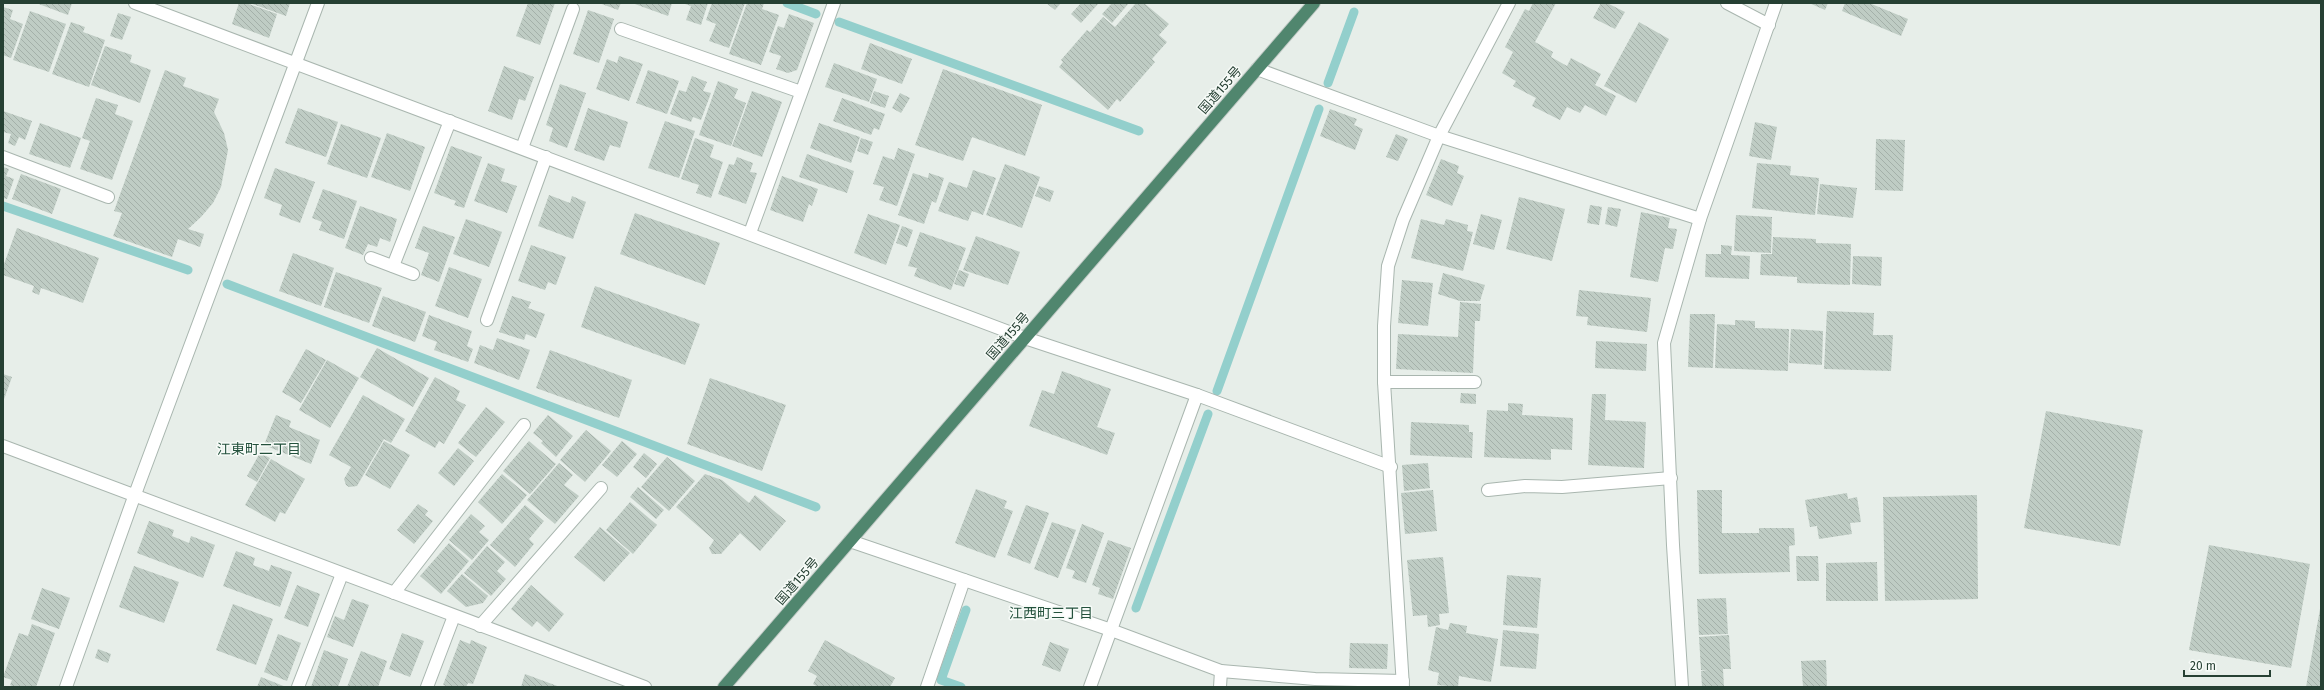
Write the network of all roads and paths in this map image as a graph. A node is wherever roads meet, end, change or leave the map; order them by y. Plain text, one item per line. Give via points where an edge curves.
1 (134, 3) edge
2 (318, 3) edge
3 (834, 3) edge
4 (1314, 3) edge
5 (1509, 3) edge
6 (1727, 3) edge
7 (1776, 3) edge
8 (574, 10) dead end
9 (1769, 25) junction
10 (621, 29) dead end
11 (296, 63) junction
12 (1257, 68) junction
13 (801, 92) junction
14 (450, 121) junction
15 (1439, 136) junction
16 (522, 148) junction
17 (3, 157) edge
18 (546, 157) junction
19 (108, 197) dead end
20 (1700, 219) junction
21 (750, 234) junction
22 (371, 258) dead end
23 (393, 266) junction
24 (413, 274) dead end
25 (487, 320) dead end
26 (1025, 338) junction
27 (1384, 382) junction
28 (1475, 382) dead end
29 (1197, 395) junction
30 (524, 425) dead end
31 (3, 446) edge
32 (1391, 467) junction
33 (1671, 478) junction
34 (601, 488) dead end
35 (1488, 490) dead end
36 (134, 497) junction
37 (850, 541) junction
38 (342, 574) junction
39 (964, 580) junction
40 (394, 593) junction
41 (454, 616) junction
42 (480, 626) junction
43 (1111, 630) junction
44 (1221, 671) junction
45 (1403, 684) edge
46 (66, 687) edge
47 (298, 687) edge
48 (427, 687) edge
49 (645, 687) edge
50 (724, 687) edge
51 (927, 687) edge
52 (1090, 687) edge
53 (1220, 687) edge
54 (1682, 687) edge

1 - 11 street
2 - 11 street
3 - 13 street
4 - 12 highway, 国道155号
5 - 15 street
6 - 9 street
7 - 9 street
8 - 16 street
9 - 20 street
10 - 13 street
11 - 14 street
11 - 36 street
12 - 15 street
12 - 26 highway, 国道155号
13 - 21 street
14 - 16 street
14 - 23 street
15 - 20 street
15 - 27 street via 1403,220 1388,266
16 - 18 street
17 - 19 street
18 - 21 street
18 - 25 street
20 - 33 street via 1664,343
21 - 26 street
22 - 23 street
23 - 24 street
26 - 29 street
26 - 37 highway, 国道155号
27 - 28 street
27 - 32 street
29 - 32 street
29 - 43 street
30 - 40 street
31 - 36 street
32 - 45 street
33 - 35 street
33 - 54 street
34 - 42 street
36 - 38 street
36 - 46 street
37 - 39 street
37 - 50 highway, 国道155号
38 - 40 street
38 - 47 street
39 - 43 street
39 - 51 street
40 - 41 street
41 - 42 street
41 - 48 street
42 - 49 street
43 - 44 street
43 - 52 street
44 - 45 street
44 - 53 street

